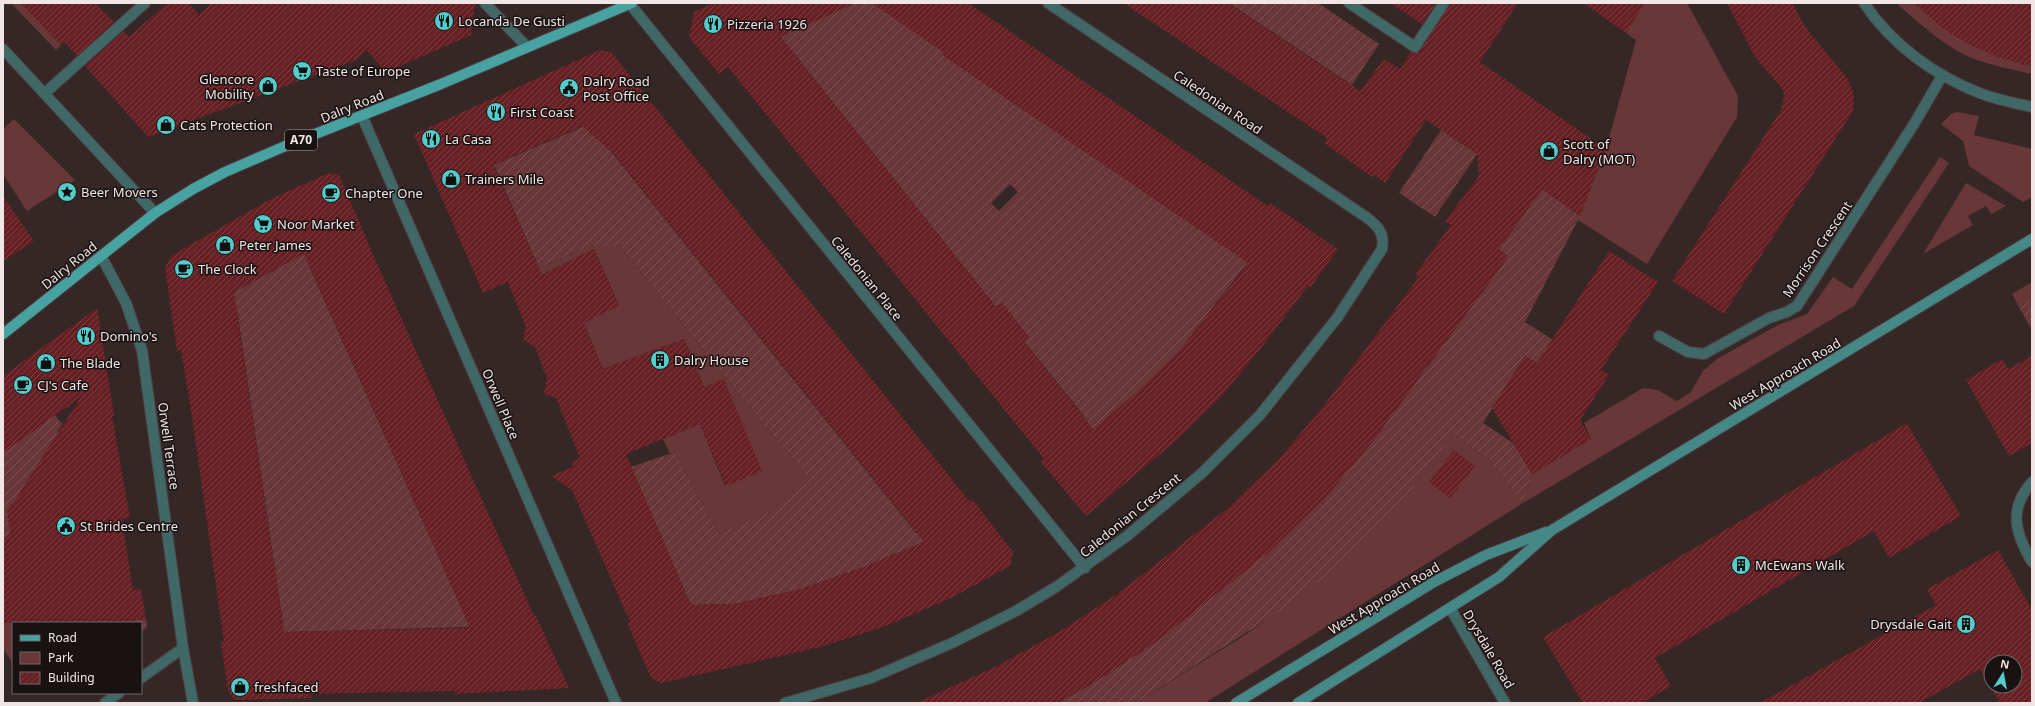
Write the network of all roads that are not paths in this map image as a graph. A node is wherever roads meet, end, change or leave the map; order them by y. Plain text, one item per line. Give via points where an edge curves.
1 (145, 3) edge
2 (485, 3) edge
3 (1048, 3) edge
4 (1349, 3) edge
5 (1444, 3) edge
6 (1864, 3) edge
7 (631, 4) edge
8 (526, 47) junction
9 (3, 49) edge
10 (1942, 76) junction
11 (45, 93) junction
12 (2032, 107) edge
13 (362, 116) junction
14 (155, 213) junction
15 (1374, 224) joint
16 (2032, 239) edge
17 (101, 256) junction
18 (3, 334) edge
19 (1659, 336) dead end
20 (2032, 482) edge
21 (1552, 530) junction
22 (2032, 562) edge
23 (1085, 568) junction
24 (1450, 608) junction
25 (183, 648) junction
26 (142, 677) edge
27 (118, 694) edge
28 (105, 703) edge
29 (193, 703) edge
30 (616, 703) edge
31 (785, 703) edge
32 (1236, 703) edge
33 (1298, 703) edge
34 (1505, 703) edge

1 - 11 street
2 - 8 street
3 - 15 street, Caledonian Road
4 - 5 street via 1415,47
6 - 10 street via 1895,39
7 - 8 main road, Dalry Road / A70
7 - 23 street, Caledonian Place
8 - 13 main road, Dalry Road / A70
9 - 11 street
10 - 12 street via 1982,94
10 - 19 street, Morrison Crescent via 1797,306 1769,318 1704,354 1688,352
11 - 14 street
13 - 14 main road, Dalry Road / A70 via 225,172
13 - 30 street, Orwell Place
14 - 17 main road, Dalry Road / A70
15 - 23 street, Caledonian Crescent via 1383,235 1382,249 1378,257 1337,318 1278,395 1244,433 1201,474
16 - 21 street, West Approach Road
17 - 18 main road, Dalry Road / A70
17 - 25 street, Orwell Terrace via 126,303 142,350
20 - 22 street via 2023,492 2019,502 2016,524 2022,546
21 - 24 street, West Approach Road via 1499,577
21 - 32 street, West Approach Road via 1486,555 1434,582
23 - 31 street, Caledonian Crescent via 1016,611 924,657 851,685
24 - 33 street, West Approach Road
24 - 34 street, Drysdale Road
25 - 26 street
25 - 29 street, Orwell Terrace
27 - 28 street

